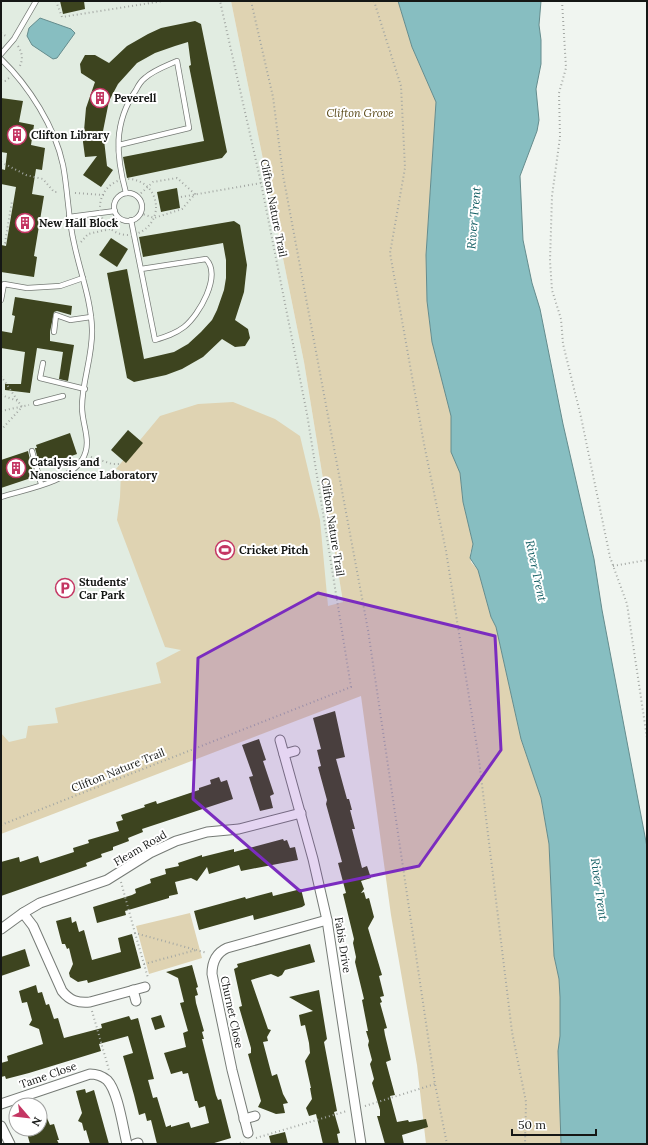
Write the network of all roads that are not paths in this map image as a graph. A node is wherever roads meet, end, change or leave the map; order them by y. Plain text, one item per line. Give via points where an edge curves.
1 (36, 1) edge
2 (1, 54) edge
3 (1, 59) edge
4 (119, 145) junction
5 (126, 193) junction
6 (115, 211) junction
7 (69, 217) junction
8 (131, 220) junction
9 (141, 268) junction
10 (84, 278) junction
11 (1, 300) edge
12 (91, 317) junction
13 (54, 332) dead end
14 (43, 363) dead end
15 (85, 389) junction
16 (63, 396) dead end
17 (36, 403) dead end
18 (32, 451) dead end
19 (42, 484) junction
20 (1, 497) edge
21 (280, 740) dead end
22 (295, 751) dead end
23 (284, 754) junction
24 (301, 813) junction
25 (23, 912) junction
26 (327, 920) junction
27 (1, 929) edge
28 (145, 987) road end
29 (133, 990) junction
30 (136, 1001) dead end
31 (1, 1104) edge
32 (254, 1116) dead end
33 (244, 1119) junction
34 (1, 1126) edge
35 (250, 1137) road end
36 (10, 1144) edge
37 (126, 1144) edge
38 (361, 1144) edge

1 - 2 lane via 14,40
3 - 7 lane via 34,100 51,132 63,164
4 - 4 lane via 124,110 144,78 177,61 189,128
4 - 5 lane via 122,180
5 - 6 lane via 119,196 115,203
5 - 8 lane via 138,196 142,207 136,218
6 - 7 lane
6 - 8 lane via 121,219
7 - 10 lane
8 - 9 lane
9 - 9 lane via 148,304 155,340 184,327 194,316 207,296 212,278 210,264 206,259
10 - 11 lane via 60,286 27,288 4,284
10 - 12 lane
12 - 13 lane via 70,320 56,315
12 - 15 lane via 92,353
14 - 15 lane via 40,378
15 - 19 lane via 82,407 87,447 84,456 70,473
16 - 17 lane
18 - 19 lane
19 - 20 lane
21 - 23 street, Fabis Drive
22 - 23 street
23 - 24 street, Fabis Drive
24 - 25 street, Fleam Road via 239,829 191,836 162,847 118,875 56,897
24 - 26 street, Fabis Drive
25 - 27 street, Fleam Road
25 - 29 street via 33,926 67,998 74,1002 90,1002
26 - 33 street, Churnet Close via 227,948 213,960 212,974
26 - 38 street, Fabis Drive
28 - 29 street
29 - 30 street
31 - 37 street, Tame Close via 96,1074 107,1080 113,1089
32 - 33 street
33 - 35 street, Churnet Close
34 - 36 street

